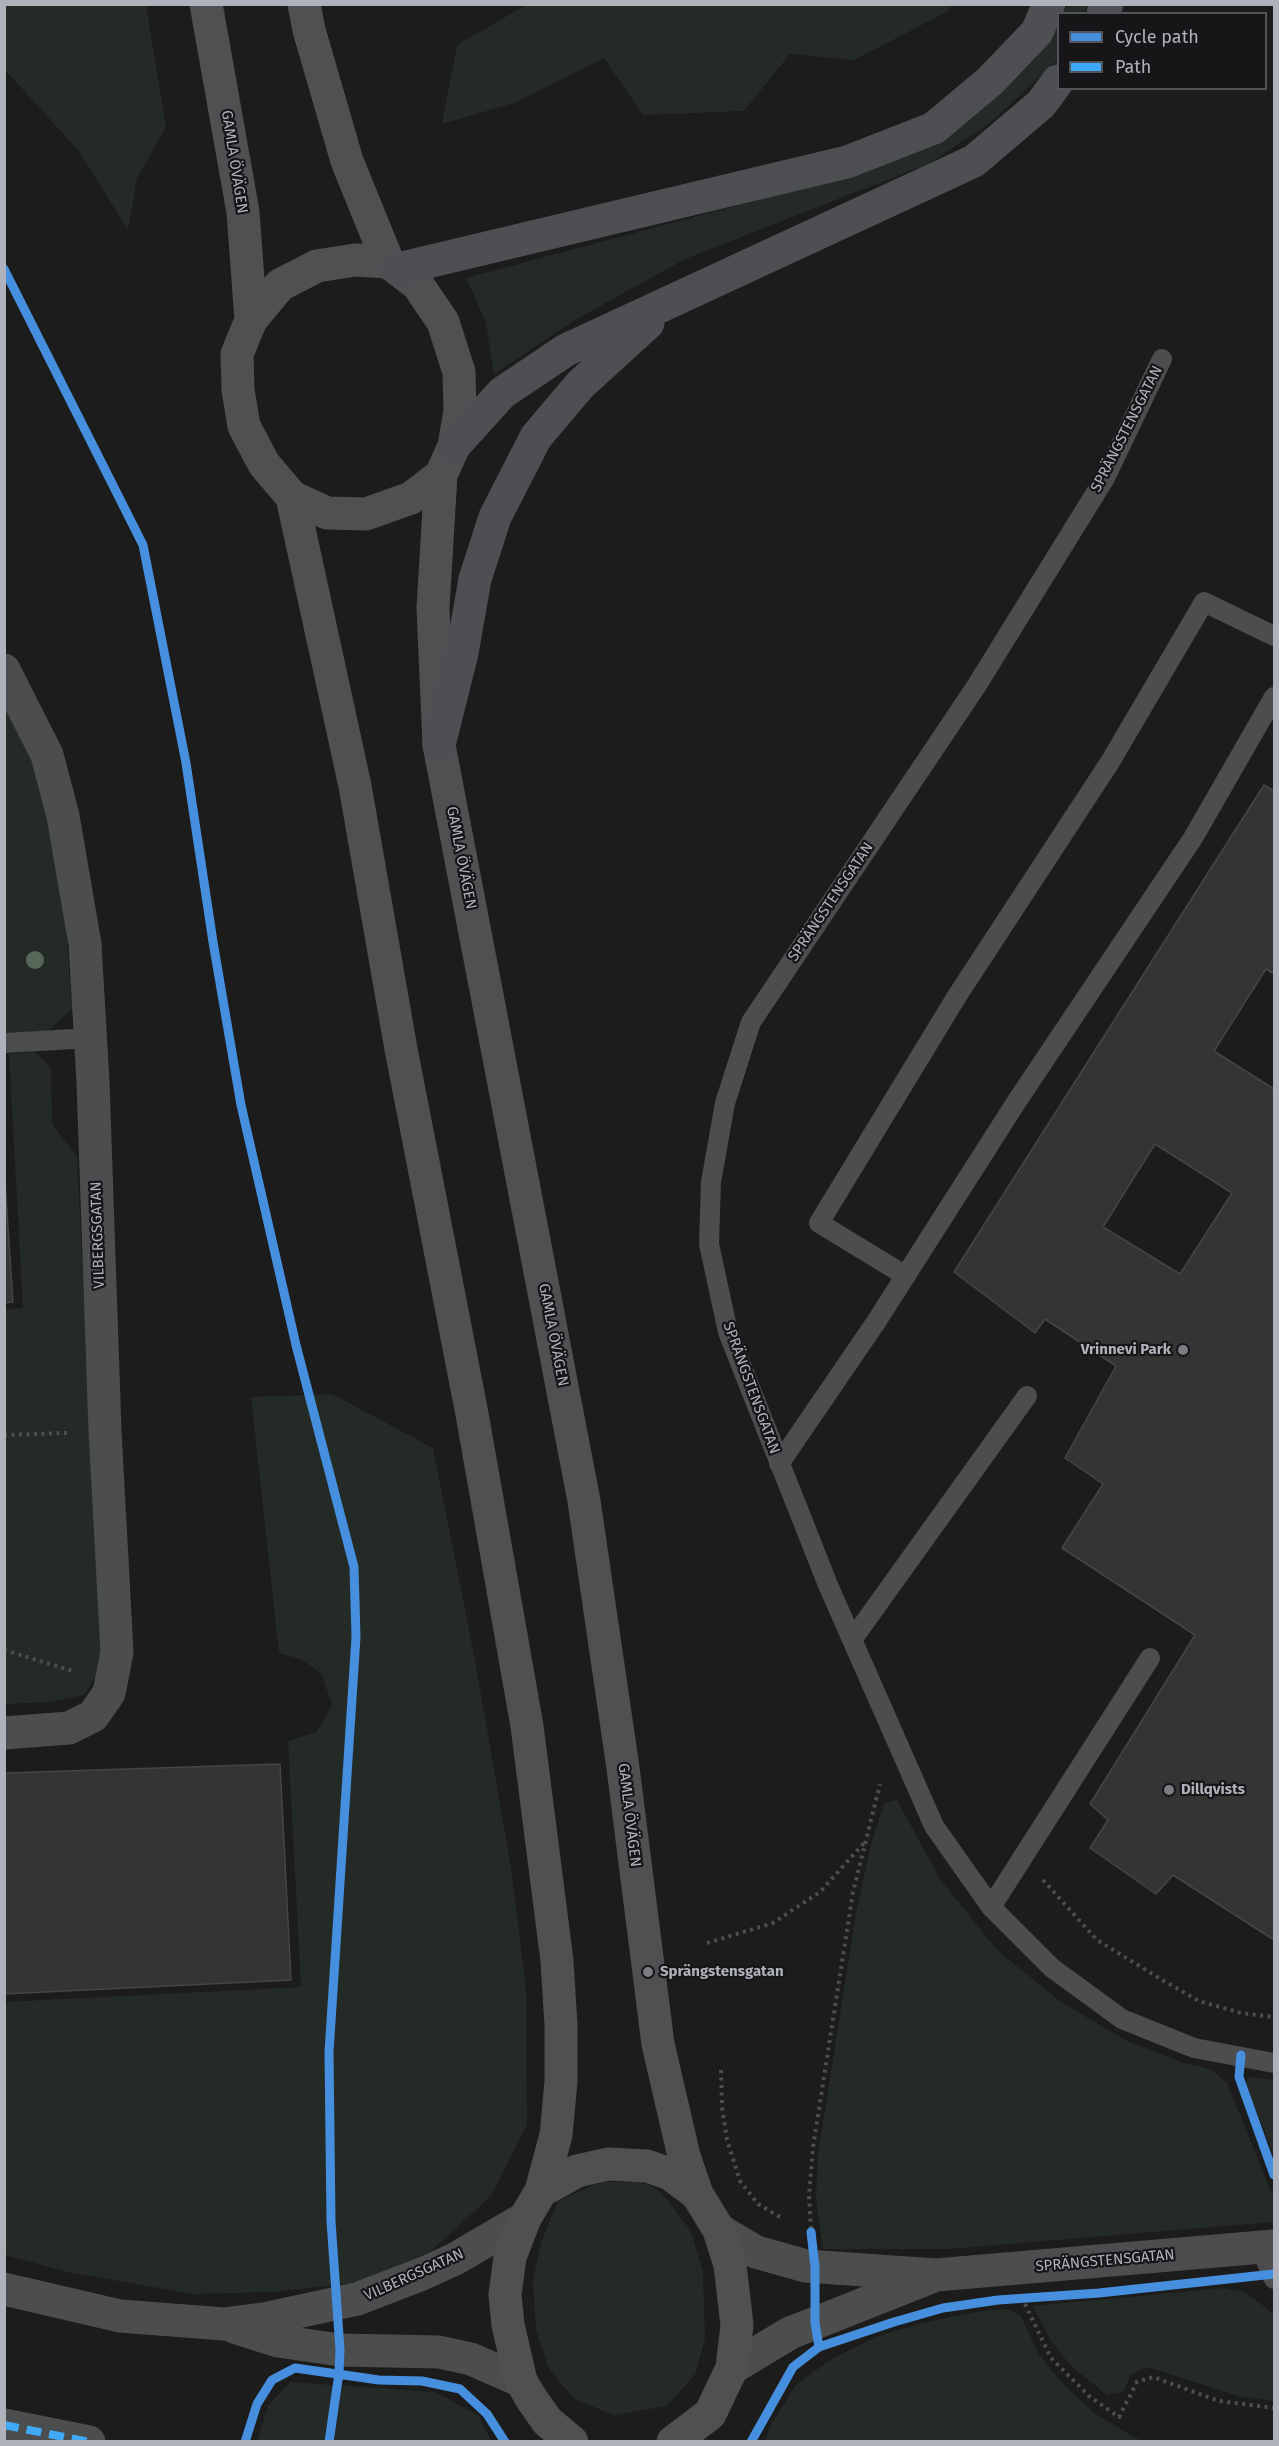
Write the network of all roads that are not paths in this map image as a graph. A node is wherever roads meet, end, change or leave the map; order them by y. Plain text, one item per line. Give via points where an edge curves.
1 (206, 4) edge
2 (304, 4) edge
3 (1049, 4) edge
4 (1057, 84) edge
5 (393, 266) junction
6 (674, 299) junction
7 (251, 320) junction
8 (1162, 359) dead end
9 (454, 446) junction
10 (441, 475) junction
11 (292, 497) junction
12 (1275, 636) edge
13 (4, 670) edge
14 (1275, 697) edge
15 (439, 745) junction
16 (91, 1038) junction
17 (4, 1043) edge
18 (906, 1276) junction
19 (1027, 1396) dead end
20 (779, 1464) junction
21 (852, 1640) junction
22 (1150, 1658) dead end
23 (4, 1733) edge
24 (991, 1907) junction
25 (1275, 2062) edge
26 (698, 2194) junction
27 (533, 2204) junction
28 (719, 2230) junction
29 (1267, 2246) edge
30 (936, 2275) junction
31 (1275, 2279) edge
32 (4, 2289) edge
33 (224, 2324) junction
34 (732, 2368) junction
35 (521, 2381) junction
36 (4, 2425) edge
37 (708, 2428) edge
38 (551, 2431) edge
39 (89, 2442) edge
40 (572, 2442) edge
41 (674, 2442) edge

1 - 7 main road, GAMLA ÖVÄGEN via 243,212
2 - 5 main road via 346,161
3 - 5 highway via 1037,32 990,81 934,128 847,162
4 - 6 highway via 1041,104 974,160
5 - 7 main road via 355,260 317,266 280,285
5 - 9 main road via 418,285 443,322 459,372 460,411
6 - 9 highway via 566,350 502,393
6 - 15 highway via 580,385 536,437 495,517 475,579
7 - 11 main road via 237,354 244,426 264,464
8 - 20 lane, SPRÄNGSTENSGATAN via 1105,478 977,684 751,1022 725,1103 711,1182 709,1244 728,1332
9 - 10 main road
10 - 11 main road via 411,498 366,514 327,513
10 - 15 main road, GAMLA ÖVÄGEN via 433,608
11 - 27 main road via 355,786 527,1726 557,1961 561,2025 556,2135
12 - 18 lane via 1204,602 1110,762 957,996 819,1223
13 - 16 street, VILBERGSGATAN via 46,755 63,816 85,944
14 - 18 lane via 1193,838 1017,1101
15 - 26 main road, GAMLA ÖVÄGEN via 584,1501 658,2044 684,2156
16 - 17 lane
16 - 23 street, VILBERGSGATAN via 117,1652 109,1693 93,1716 69,1728
18 - 20 lane
19 - 21 lane
20 - 21 lane, SPRÄNGSTENSGATAN
21 - 24 lane, SPRÄNGSTENSGATAN via 934,1826
22 - 24 lane
24 - 25 lane, SPRÄNGSTENSGATAN via 1052,1968 1122,2019 1194,2049
26 - 27 main road via 670,2174 647,2166 608,2164 577,2171
26 - 28 main road
27 - 33 street, VILBERGSGATAN via 455,2259 422,2274 357,2299
27 - 35 main road via 510,2258 505,2295
28 - 30 street, SPRÄNGSTENSGATAN via 756,2252 806,2266
28 - 34 main road via 735,2297 737,2325
29 - 30 street, SPRÄNGSTENSGATAN
29 - 31 lane
30 - 34 street, SPRÄNGSTENSGATAN via 790,2333
32 - 33 street, VILBERGSGATAN via 120,2316
33 - 35 street, VILBERGSGATAN via 278,2341 340,2350 439,2352 471,2359
34 - 37 main road
35 - 38 main road
36 - 39 street
37 - 41 main road
38 - 40 main road

